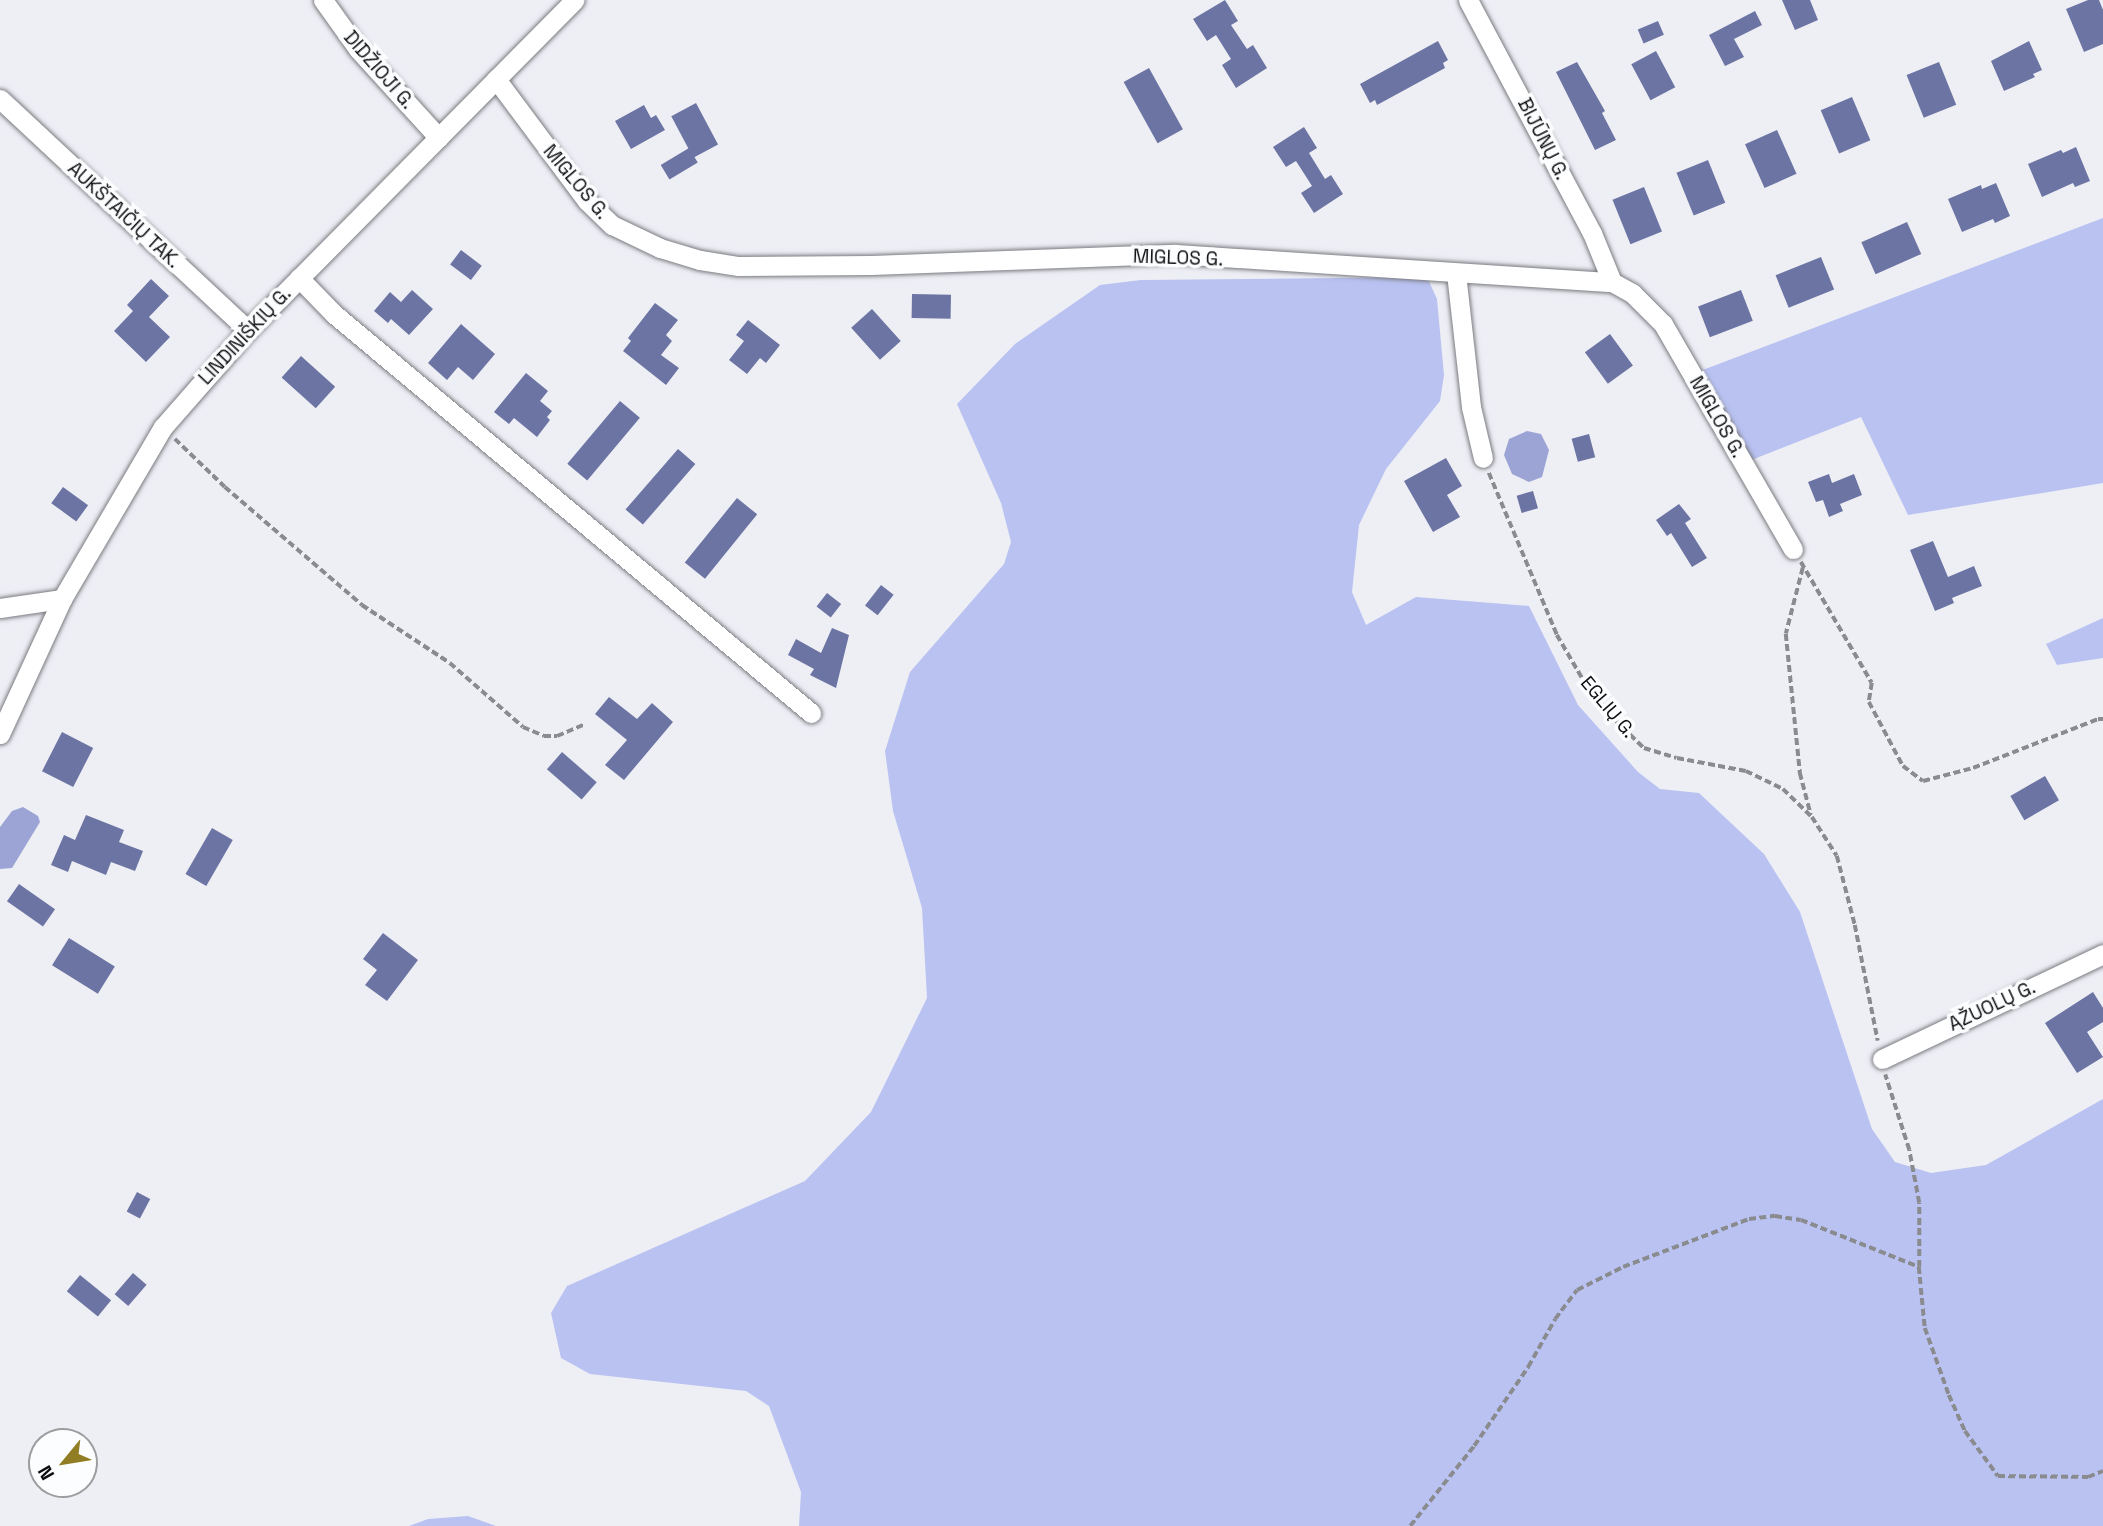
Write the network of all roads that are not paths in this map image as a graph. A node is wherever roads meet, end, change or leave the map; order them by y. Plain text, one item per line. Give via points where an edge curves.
1 (323, 0) edge
2 (574, 0) edge
3 (1468, 0) edge
4 (496, 79) junction
5 (0, 99) edge
6 (439, 138) junction
7 (1456, 273) junction
8 (299, 278) junction
9 (1612, 282) junction
10 (248, 330) junction
11 (1483, 458) road end
12 (1793, 549) road end
13 (62, 599) junction
14 (0, 608) edge
15 (811, 713) dead end
16 (0, 734) edge
17 (2103, 954) edge
18 (1883, 1066) road end

1 - 6 street, DIDŽIOJI G. via 358,49
2 - 4 street, LINDINIŠKIŲ G.
3 - 9 street, BIJŪNŲ G. via 1592,233
4 - 6 street, LINDINIŠKIŲ G.
4 - 7 street, MIGLOS G. via 587,201 612,225 660,248 700,260 739,266 821,266 1176,254
5 - 10 street, AUKŠTAIČIŲ TAK.
6 - 8 street, LINDINIŠKIŲ G.
7 - 9 street, MIGLOS G.
7 - 11 street via 1470,394
8 - 10 street, LINDINIŠKIŲ G.
8 - 15 street via 334,314
9 - 12 street, MIGLOS G. via 1632,293 1662,324
10 - 13 street, LINDINIŠKIŲ G. via 163,427
13 - 14 street
13 - 16 street, LINDINIŠKIŲ G.
17 - 18 street, ĄŽUOLŲ G.

